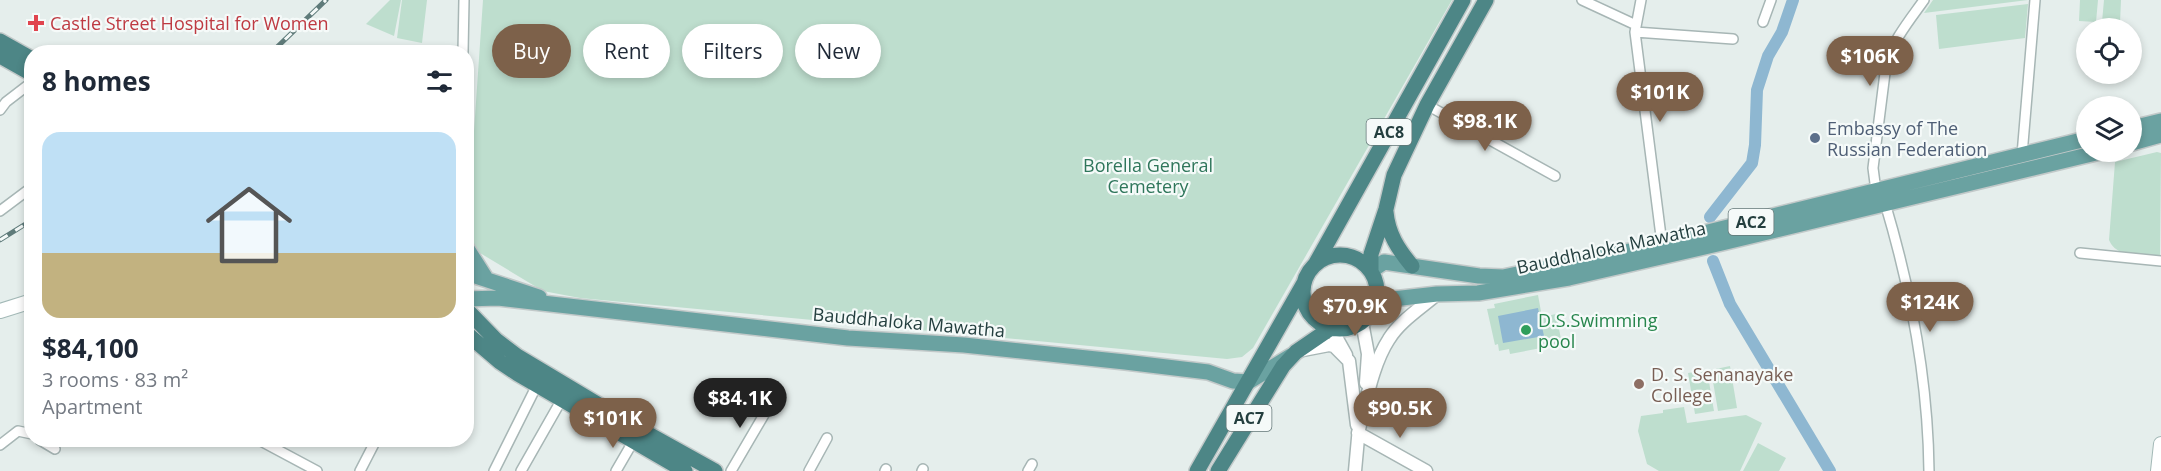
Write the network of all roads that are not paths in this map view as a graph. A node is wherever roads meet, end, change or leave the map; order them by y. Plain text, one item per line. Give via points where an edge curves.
1 (464, 0) edge
2 (1463, 0) edge
3 (1486, 0) edge
4 (1582, 0) edge
5 (1641, 0) edge
6 (1771, 0) edge
7 (1924, 0) edge
8 (2036, 0) edge
9 (1763, 22) dead end
10 (1635, 29) junction
11 (1733, 39) dead end
12 (0, 41) edge
13 (463, 45) edge
14 (24, 54) edge
15 (0, 56) edge
16 (24, 70) edge
17 (24, 88) edge
18 (1427, 105) junction
19 (0, 110) edge
20 (2161, 121) edge
21 (2142, 126) edge
22 (2161, 135) edge
23 (2142, 140) edge
24 (2076, 142) edge
25 (2022, 155) junction
26 (2076, 157) edge
27 (1555, 176) dead end
28 (24, 193) edge
29 (1881, 197) junction
30 (1386, 209) junction
31 (0, 211) edge
32 (1662, 244) junction
33 (2080, 253) dead end
34 (474, 260) edge
35 (2161, 261) edge
36 (1316, 263) junction
37 (1412, 266) junction
38 (1371, 270) junction
39 (474, 275) edge
40 (485, 277) junction
41 (1304, 283) junction
42 (1437, 294) junction
43 (474, 299) edge
44 (24, 304) edge
45 (565, 305) junction
46 (1374, 308) junction
47 (0, 311) edge
48 (474, 317) edge
49 (1362, 322) junction
50 (1331, 327) junction
51 (474, 340) edge
52 (1296, 352) junction
53 (1349, 361) junction
54 (1248, 381) junction
55 (537, 385) junction
56 (562, 399) junction
57 (772, 401) dead end
58 (24, 432) edge
59 (1358, 432) junction
60 (827, 438) dead end
61 (634, 440) junction
62 (2161, 444) edge
63 (0, 446) edge
64 (52, 447) edge
65 (272, 447) edge
66 (372, 447) edge
67 (55, 449) dead end
68 (317, 471) edge
69 (360, 471) edge
70 (494, 471) edge
71 (521, 471) edge
72 (616, 471) edge
73 (685, 471) edge
74 (715, 471) edge
75 (731, 471) edge
76 (809, 471) edge
77 (1197, 471) edge
78 (1218, 471) edge
79 (1355, 471) edge
80 (1426, 471) edge
81 (1929, 471) edge
82 (2158, 471) edge

1 - 13 street
2 - 36 highway, AC8
3 - 18 highway, AC8
4 - 10 street
5 - 10 street
6 - 9 street
7 - 29 street via 1888,58 1873,168
8 - 25 street
10 - 11 street
10 - 32 street
12 - 14 highway
15 - 16 highway
17 - 19 street
18 - 27 street
18 - 30 highway, AC8 via 1394,175
20 - 21 main road
22 - 23 main road
24 - 25 main road, Bauddhaloka Mawatha / AC2
25 - 29 main road, Bauddhaloka Mawatha / AC2
26 - 29 main road, Bauddhaloka Mawatha / AC2
28 - 31 street
29 - 32 main road, Bauddhaloka Mawatha / AC2
29 - 42 main road, Bauddhaloka Mawatha / AC2 via 1722,243 1569,278 1478,293
29 - 81 street via 1915,318 1928,426
30 - 37 highway via 1387,226 1396,247
30 - 38 highway, AC8 via 1371,254
32 - 37 main road, Bauddhaloka Mawatha / AC2 via 1503,277
33 - 35 street
34 - 40 main road
36 - 38 highway via 1345,255
36 - 41 highway
37 - 38 main road, Bauddhaloka Mawatha / AC2 via 1384,262
38 - 46 highway via 1377,289
39 - 40 main road, Bauddhaloka Mawatha
40 - 45 main road, Bauddhaloka Mawatha
41 - 50 highway via 1306,306 1321,323
41 - 54 highway, AC7
42 - 46 main road, Bauddhaloka Mawatha / AC2 via 1384,300
42 - 59 street via 1389,339 1374,373
43 - 45 main road, Bauddhaloka Mawatha
44 - 47 main road
45 - 54 main road, Bauddhaloka Mawatha via 848,338 964,345 1125,362
46 - 49 highway
48 - 74 highway via 517,356
49 - 50 highway via 1342,329
49 - 59 street via 1368,354
50 - 52 highway, AC7
50 - 53 street
51 - 55 highway
52 - 53 street via 1329,345
52 - 54 main road
52 - 78 highway, AC7 via 1282,366
53 - 59 street
54 - 77 highway, AC7
55 - 56 highway
55 - 70 street
56 - 61 highway
56 - 71 street
57 - 75 street
58 - 63 street via 18,431
59 - 79 street
59 - 80 street
60 - 76 street
61 - 72 street
61 - 73 highway
62 - 82 main road
64 - 67 street
65 - 68 street
66 - 69 street

